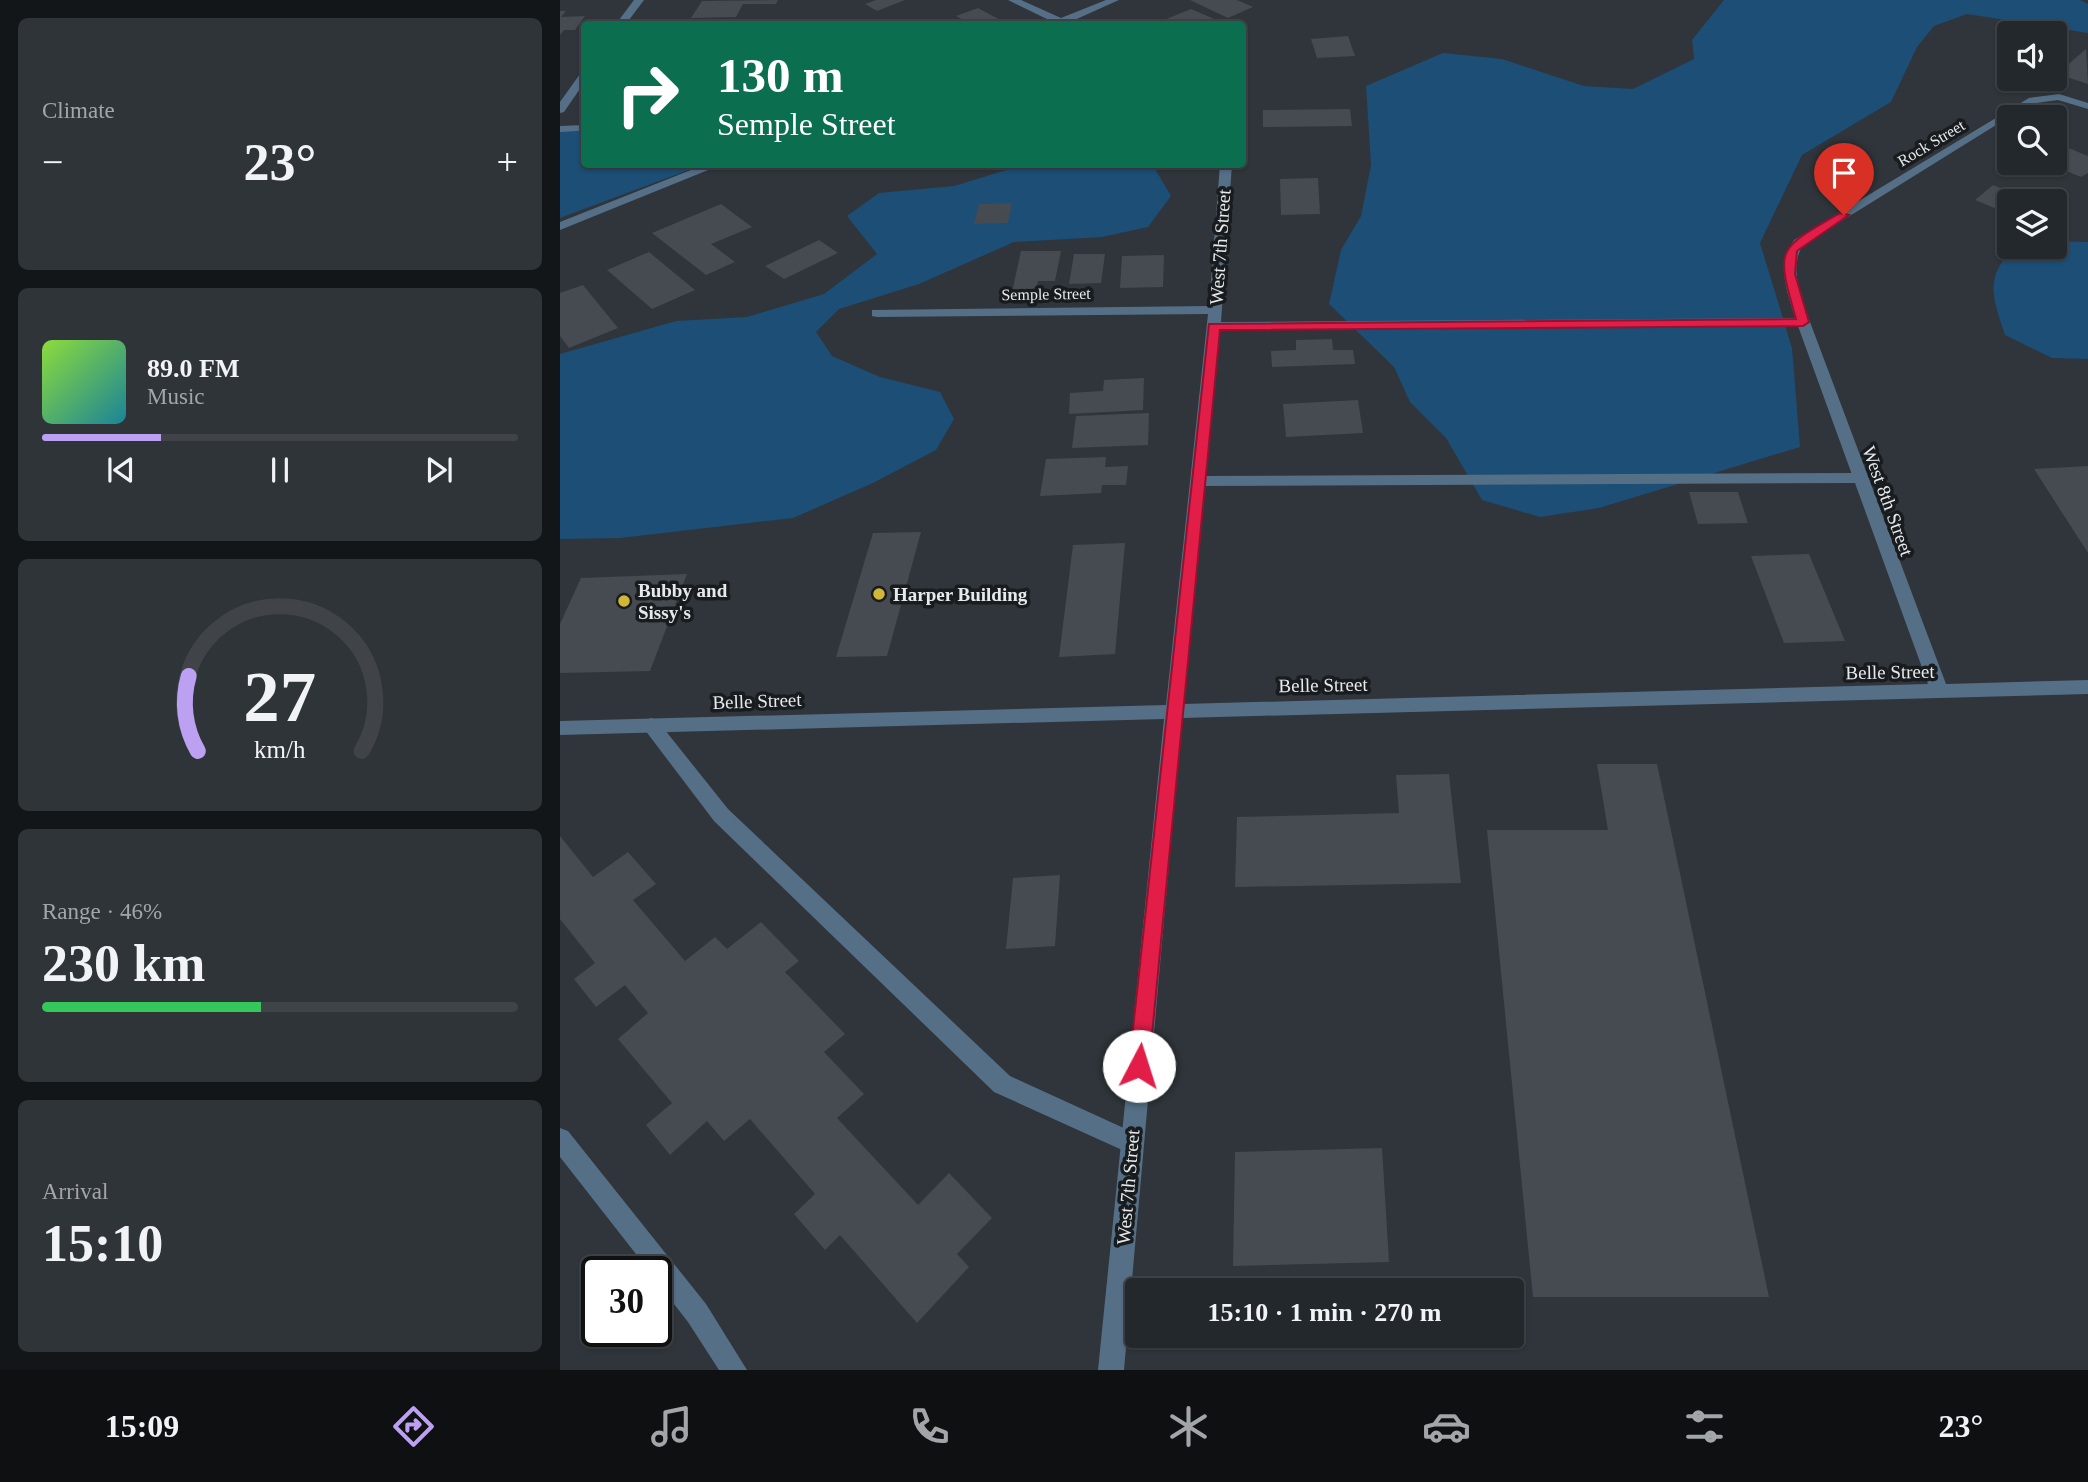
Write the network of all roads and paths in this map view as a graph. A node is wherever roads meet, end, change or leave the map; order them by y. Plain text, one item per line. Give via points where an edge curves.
1 (639, 0) edge
2 (1013, 0) edge
3 (1114, 0) edge
4 (623, 21) edge
5 (1056, 21) edge
6 (1068, 21) edge
7 (581, 80) edge
8 (2088, 106) edge
9 (560, 110) edge
10 (581, 128) edge
11 (560, 129) edge
12 (708, 168) edge
13 (1226, 168) edge
14 (560, 226) edge
15 (877, 313) dead end
16 (1215, 318) junction
17 (1803, 322) junction
18 (1859, 478) junction
19 (1198, 481) junction
20 (2088, 687) edge
21 (1940, 692) junction
22 (1175, 710) junction
23 (651, 725) junction
24 (560, 728) edge
25 (560, 1139) edge
26 (1131, 1143) junction
27 (733, 1370) edge
28 (1111, 1370) edge

1 - 4 street
2 - 5 street
3 - 6 street
7 - 9 street
8 - 17 street, Rock Street via 2059,97 2026,104 1798,243 1788,260
10 - 11 street
12 - 14 street
13 - 16 street, West 7th Street
15 - 16 street, Semple Street
16 - 17 street, Semple Street
16 - 19 street, West 7th Street
17 - 18 street, West 8th Street
18 - 19 street
18 - 21 street, West 8th Street
19 - 22 street, West 7th Street
20 - 21 street, Belle Street
21 - 22 street, Belle Street
22 - 23 street, Belle Street
22 - 26 street, West 7th Street
23 - 24 street, Belle Street
23 - 26 street via 721,815 1002,1084
25 - 27 street via 697,1312
26 - 28 street, West 7th Street

